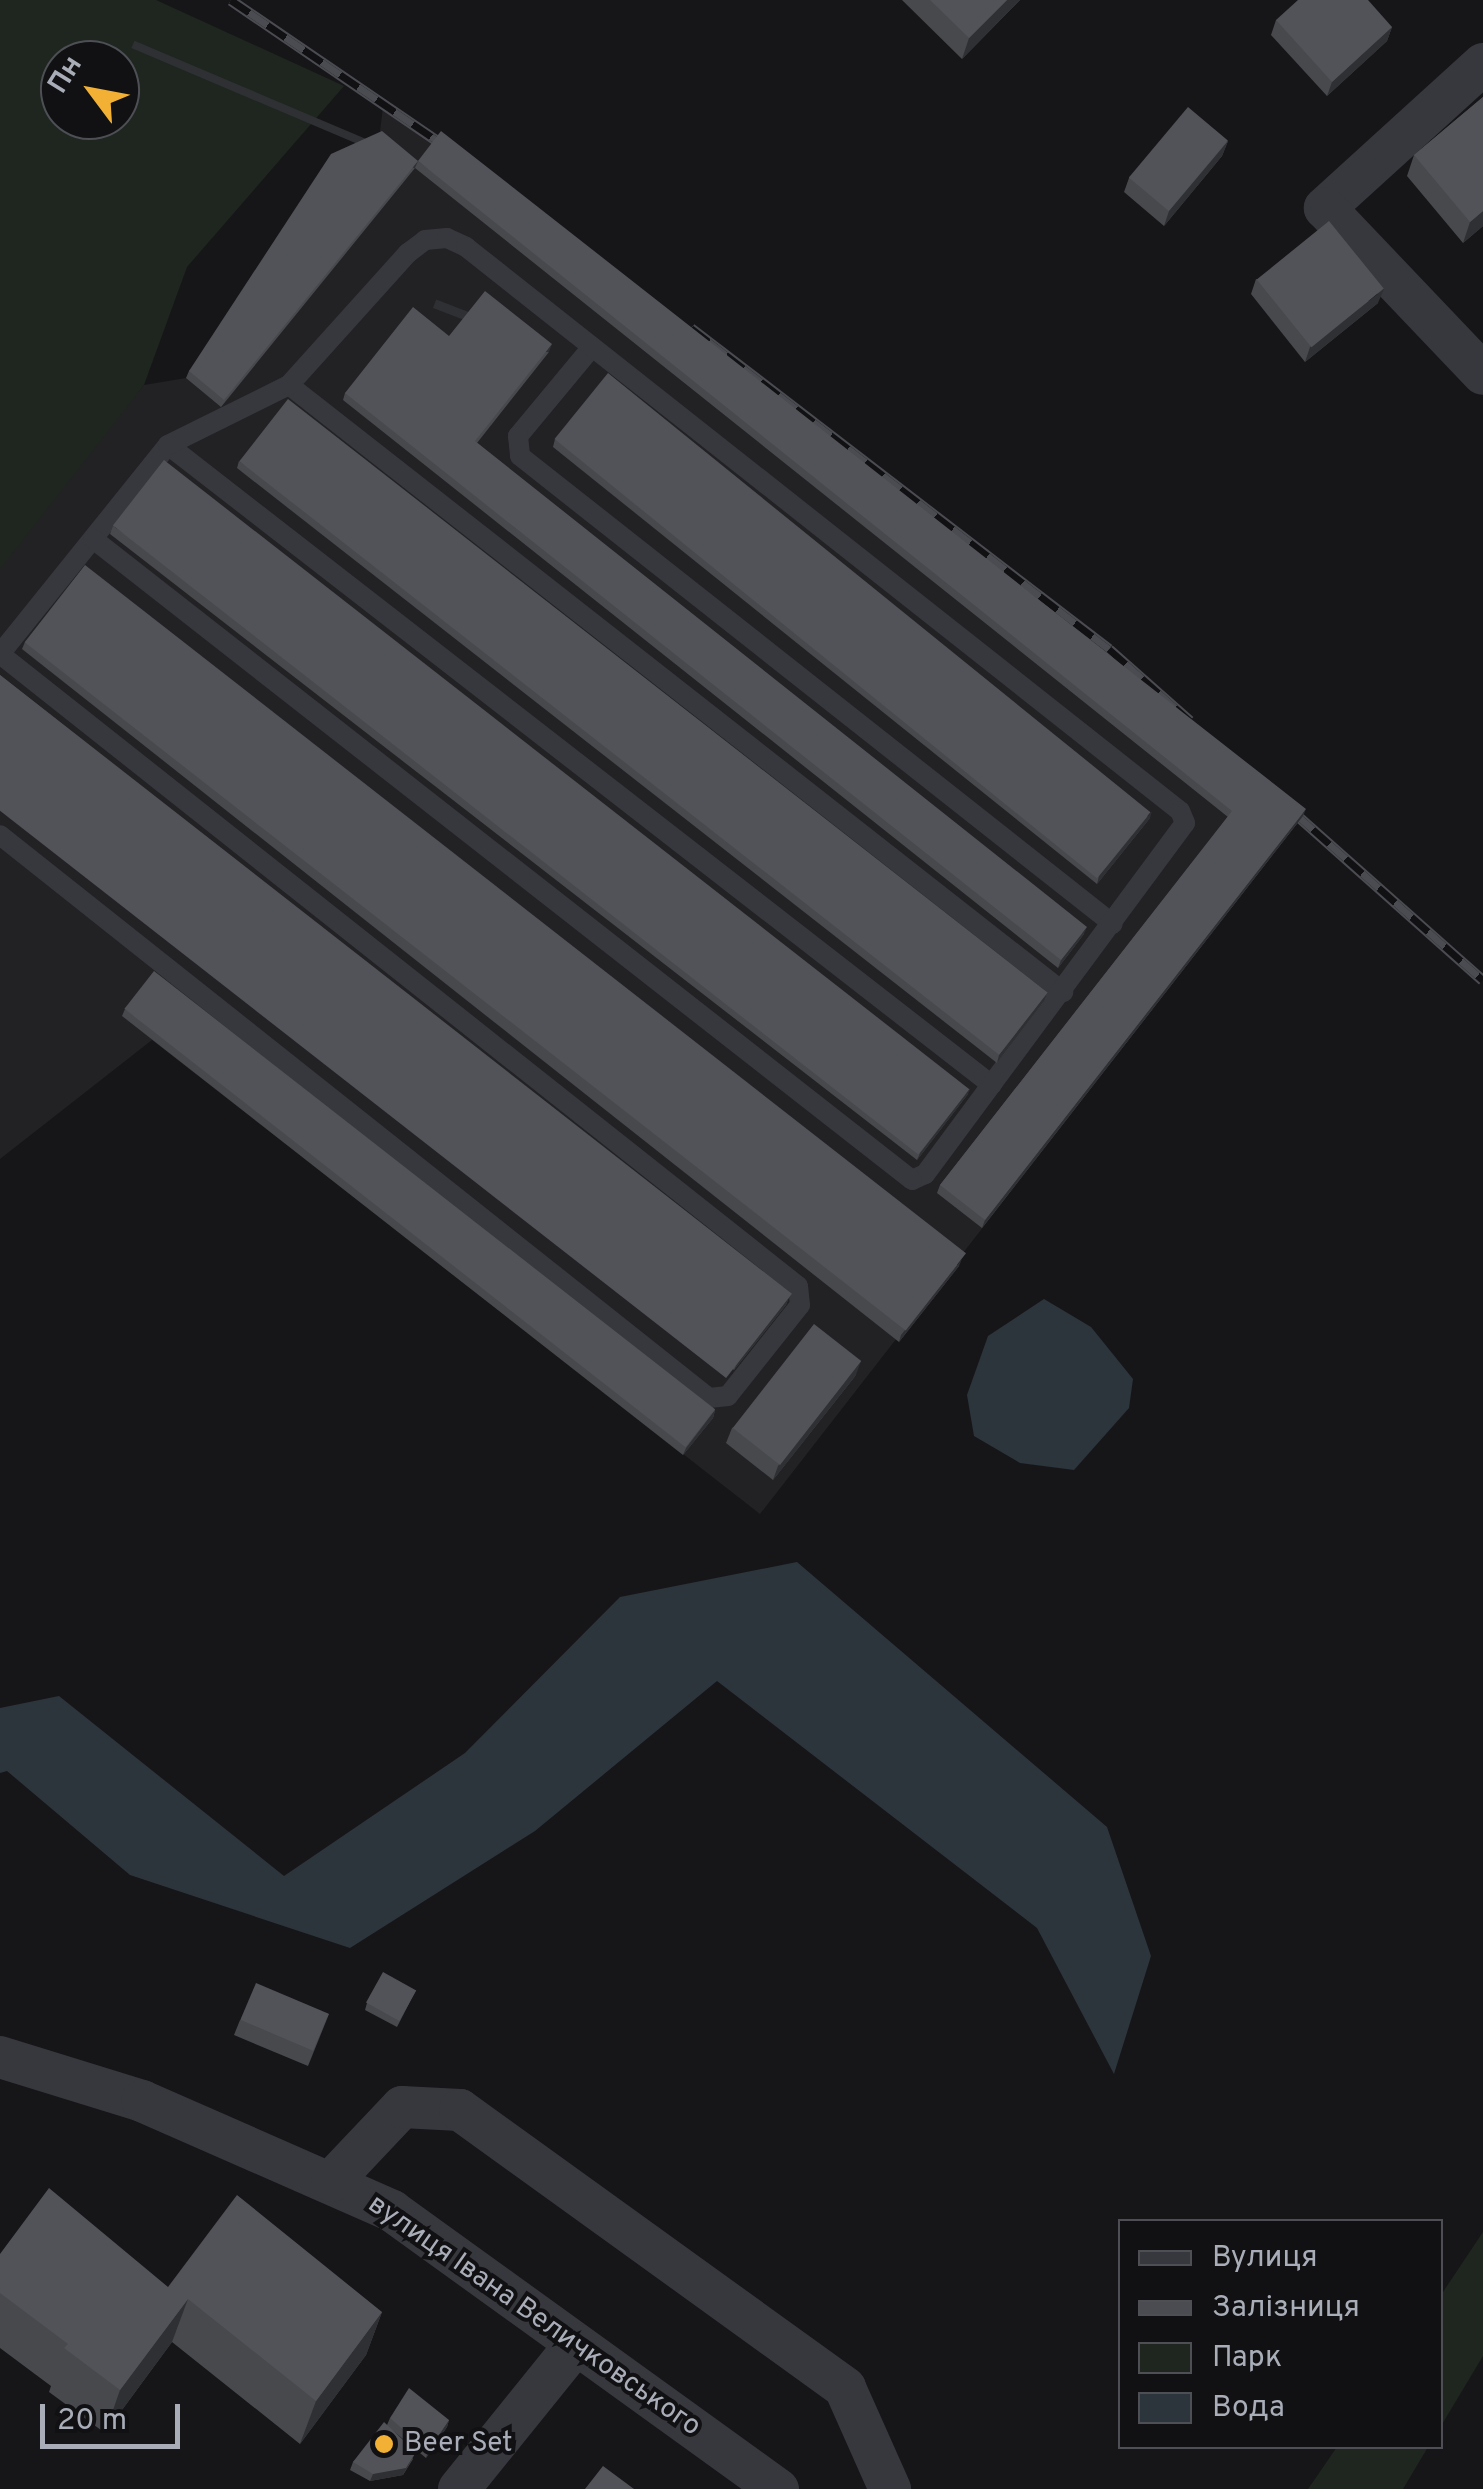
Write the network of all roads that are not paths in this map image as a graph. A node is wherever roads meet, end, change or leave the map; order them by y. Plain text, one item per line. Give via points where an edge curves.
1 (1483, 64) edge
2 (592, 347) junction
3 (1483, 374) edge
4 (289, 385) junction
5 (168, 446) junction
6 (93, 538) junction
7 (0, 654) edge
8 (0, 835) edge
9 (1113, 924) junction
10 (1063, 992) junction
11 (992, 1085) junction
12 (0, 2057) edge
13 (332, 2181) junction
14 (576, 2344) junction
15 (459, 2489) edge
16 (778, 2489) edge
17 (890, 2489) edge

1 - 3 street via 1326,208
2 - 4 lane via 466,247 447,238 425,240
2 - 9 lane via 1180,811 1182,830
2 - 9 lane via 518,436 520,456
4 - 5 lane
4 - 10 lane
5 - 6 lane
5 - 11 lane
6 - 7 lane
6 - 11 lane via 905,1177 925,1174
7 - 8 lane via 798,1286 800,1305 728,1396 709,1398
9 - 10 lane
10 - 11 lane
12 - 13 street, вулиця Івана Величковського via 142,2101
13 - 14 street, вулиця Івана Величковського via 392,2210
13 - 17 street via 402,2107 460,2110 844,2388
14 - 15 street
14 - 16 street, вулиця Івана Величковського

